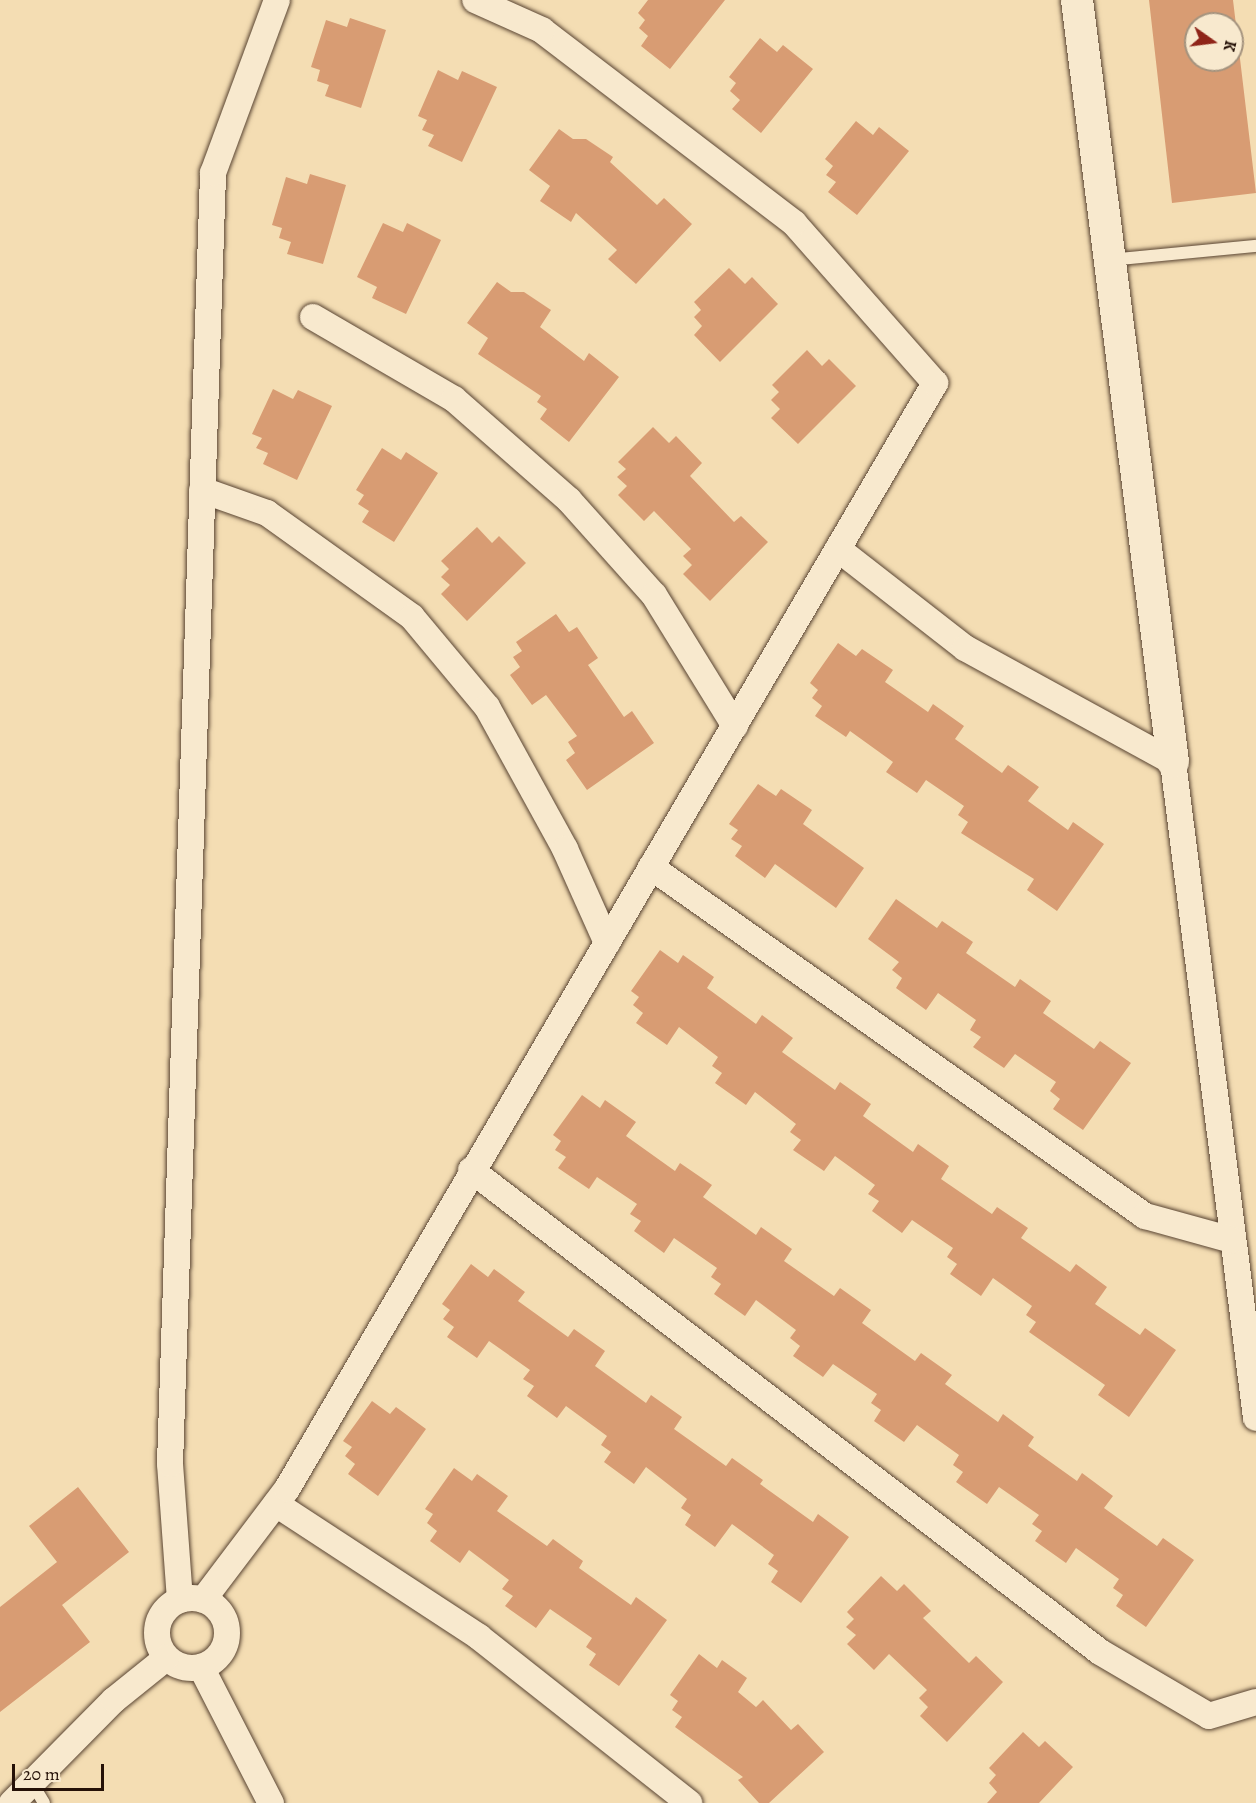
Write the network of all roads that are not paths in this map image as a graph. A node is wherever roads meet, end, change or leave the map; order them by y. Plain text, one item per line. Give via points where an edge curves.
1 (277, 0) edge
2 (475, 0) edge
3 (1077, 0) edge
4 (1256, 246) edge
5 (1108, 260) junction
6 (313, 317) dead end
7 (202, 490) junction
8 (838, 549) junction
9 (735, 726) junction
10 (1173, 762) junction
11 (651, 867) junction
12 (607, 943) junction
13 (471, 1170) junction
14 (1232, 1240) junction
15 (1256, 1418) edge
16 (276, 1504) junction
17 (192, 1600) junction
18 (166, 1658) junction
19 (201, 1667) junction
20 (1256, 1702) edge
21 (38, 1793) edge
22 (12, 1803) edge
23 (271, 1803) edge
24 (689, 1803) edge

1 - 7 street via 213,173
2 - 8 street via 542,30 795,223 935,383
3 - 5 street
4 - 5 lane
5 - 10 street
6 - 9 street via 454,399 569,500 654,596
7 - 12 street via 267,513 412,616 487,707 565,849
7 - 17 street via 170,1464
8 - 9 street
8 - 10 street via 965,648
9 - 11 street
10 - 14 street
11 - 12 street
11 - 14 street via 1145,1216
12 - 13 street
13 - 16 street
13 - 20 street via 1100,1652 1209,1716
14 - 15 street
16 - 17 street
16 - 24 street via 479,1637
17 - 18 street via 162,1614 158,1625 160,1648
17 - 19 street via 221,1614 227,1637 218,1657
18 - 19 street via 186,1668
18 - 21 street via 114,1700
19 - 23 street
21 - 22 street

